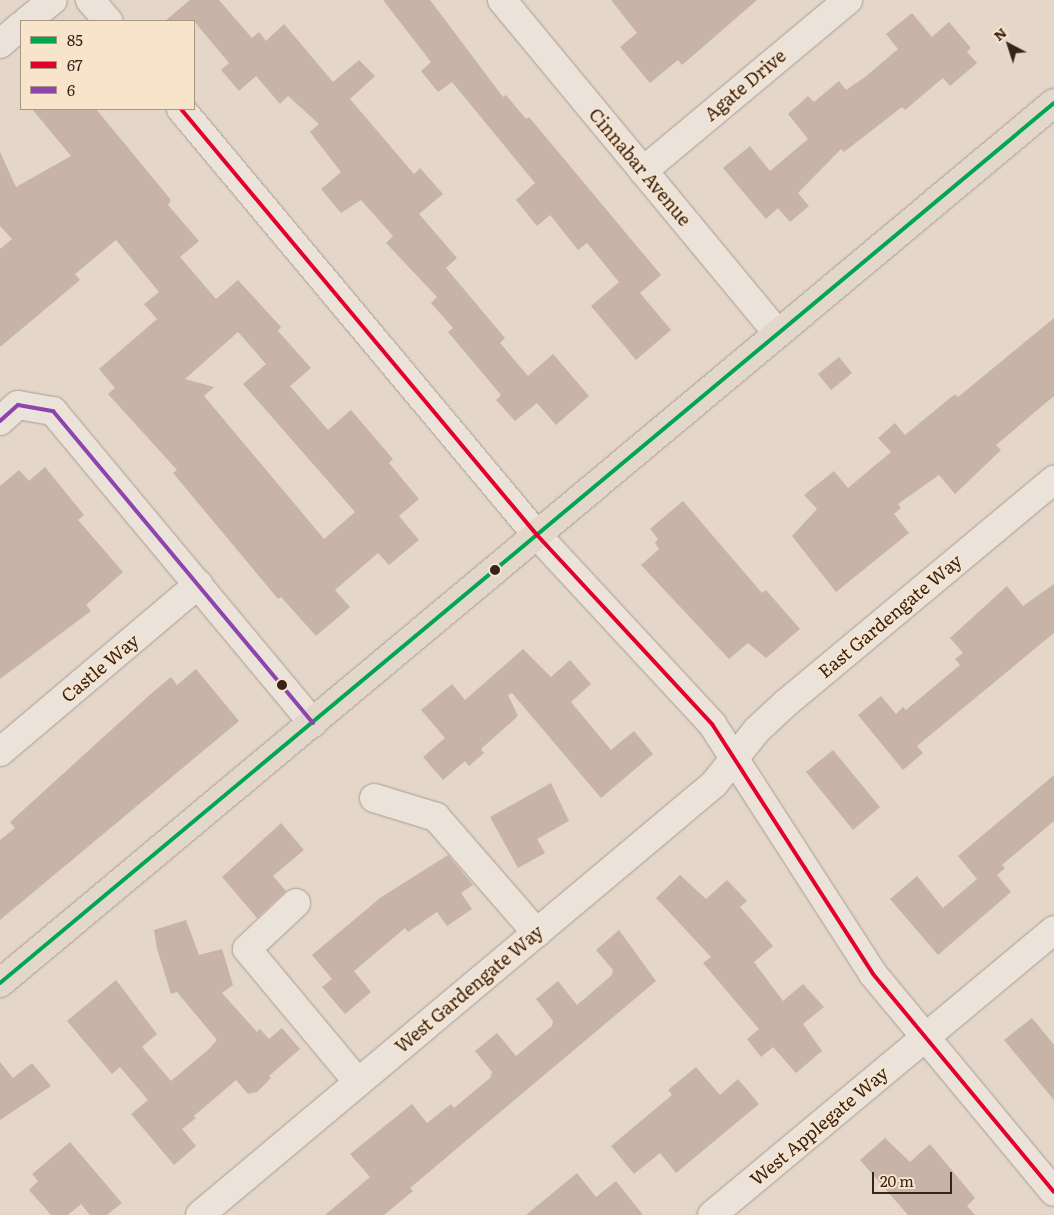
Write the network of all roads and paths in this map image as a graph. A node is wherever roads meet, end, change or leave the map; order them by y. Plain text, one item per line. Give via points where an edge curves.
1 (53, 0) edge
2 (90, 0) edge
3 (502, 0) edge
4 (848, 0) edge
5 (28, 20) edge
6 (107, 20) edge
7 (20, 27) edge
8 (0, 44) edge
9 (1054, 103) edge
10 (182, 110) edge
11 (643, 171) junction
12 (777, 333) junction
13 (0, 421) edge
14 (1054, 480) edge
15 (537, 535) junction
16 (199, 584) junction
17 (313, 723) junction
18 (0, 752) edge
19 (733, 759) junction
20 (374, 798) dead end
21 (296, 903) dead end
22 (1054, 930) edge
23 (537, 933) junction
24 (0, 983) edge
25 (927, 1038) junction
26 (358, 1082) junction
27 (1054, 1192) edge
28 (200, 1215) edge
29 (712, 1215) edge

1 - 5 street
2 - 6 street
3 - 11 street, Cinnabar Avenue
4 - 11 street, Agate Drive
7 - 8 street
9 - 12 main road
10 - 15 street
11 - 12 street, Cinnabar Avenue
12 - 15 main road
13 - 16 street via 18,406 53,411
14 - 19 street, East Gardengate Way via 786,703
15 - 17 main road
15 - 19 street via 712,724
16 - 17 street
16 - 18 street, Castle Way
17 - 24 main road
19 - 23 street, West Gardengate Way via 714,784
19 - 25 street via 873,974
20 - 23 street via 436,818
21 - 26 street via 246,949
22 - 25 street, West Applegate Way
23 - 26 street, West Gardengate Way
25 - 27 street
25 - 29 street, West Applegate Way
26 - 28 street, West Gardengate Way

